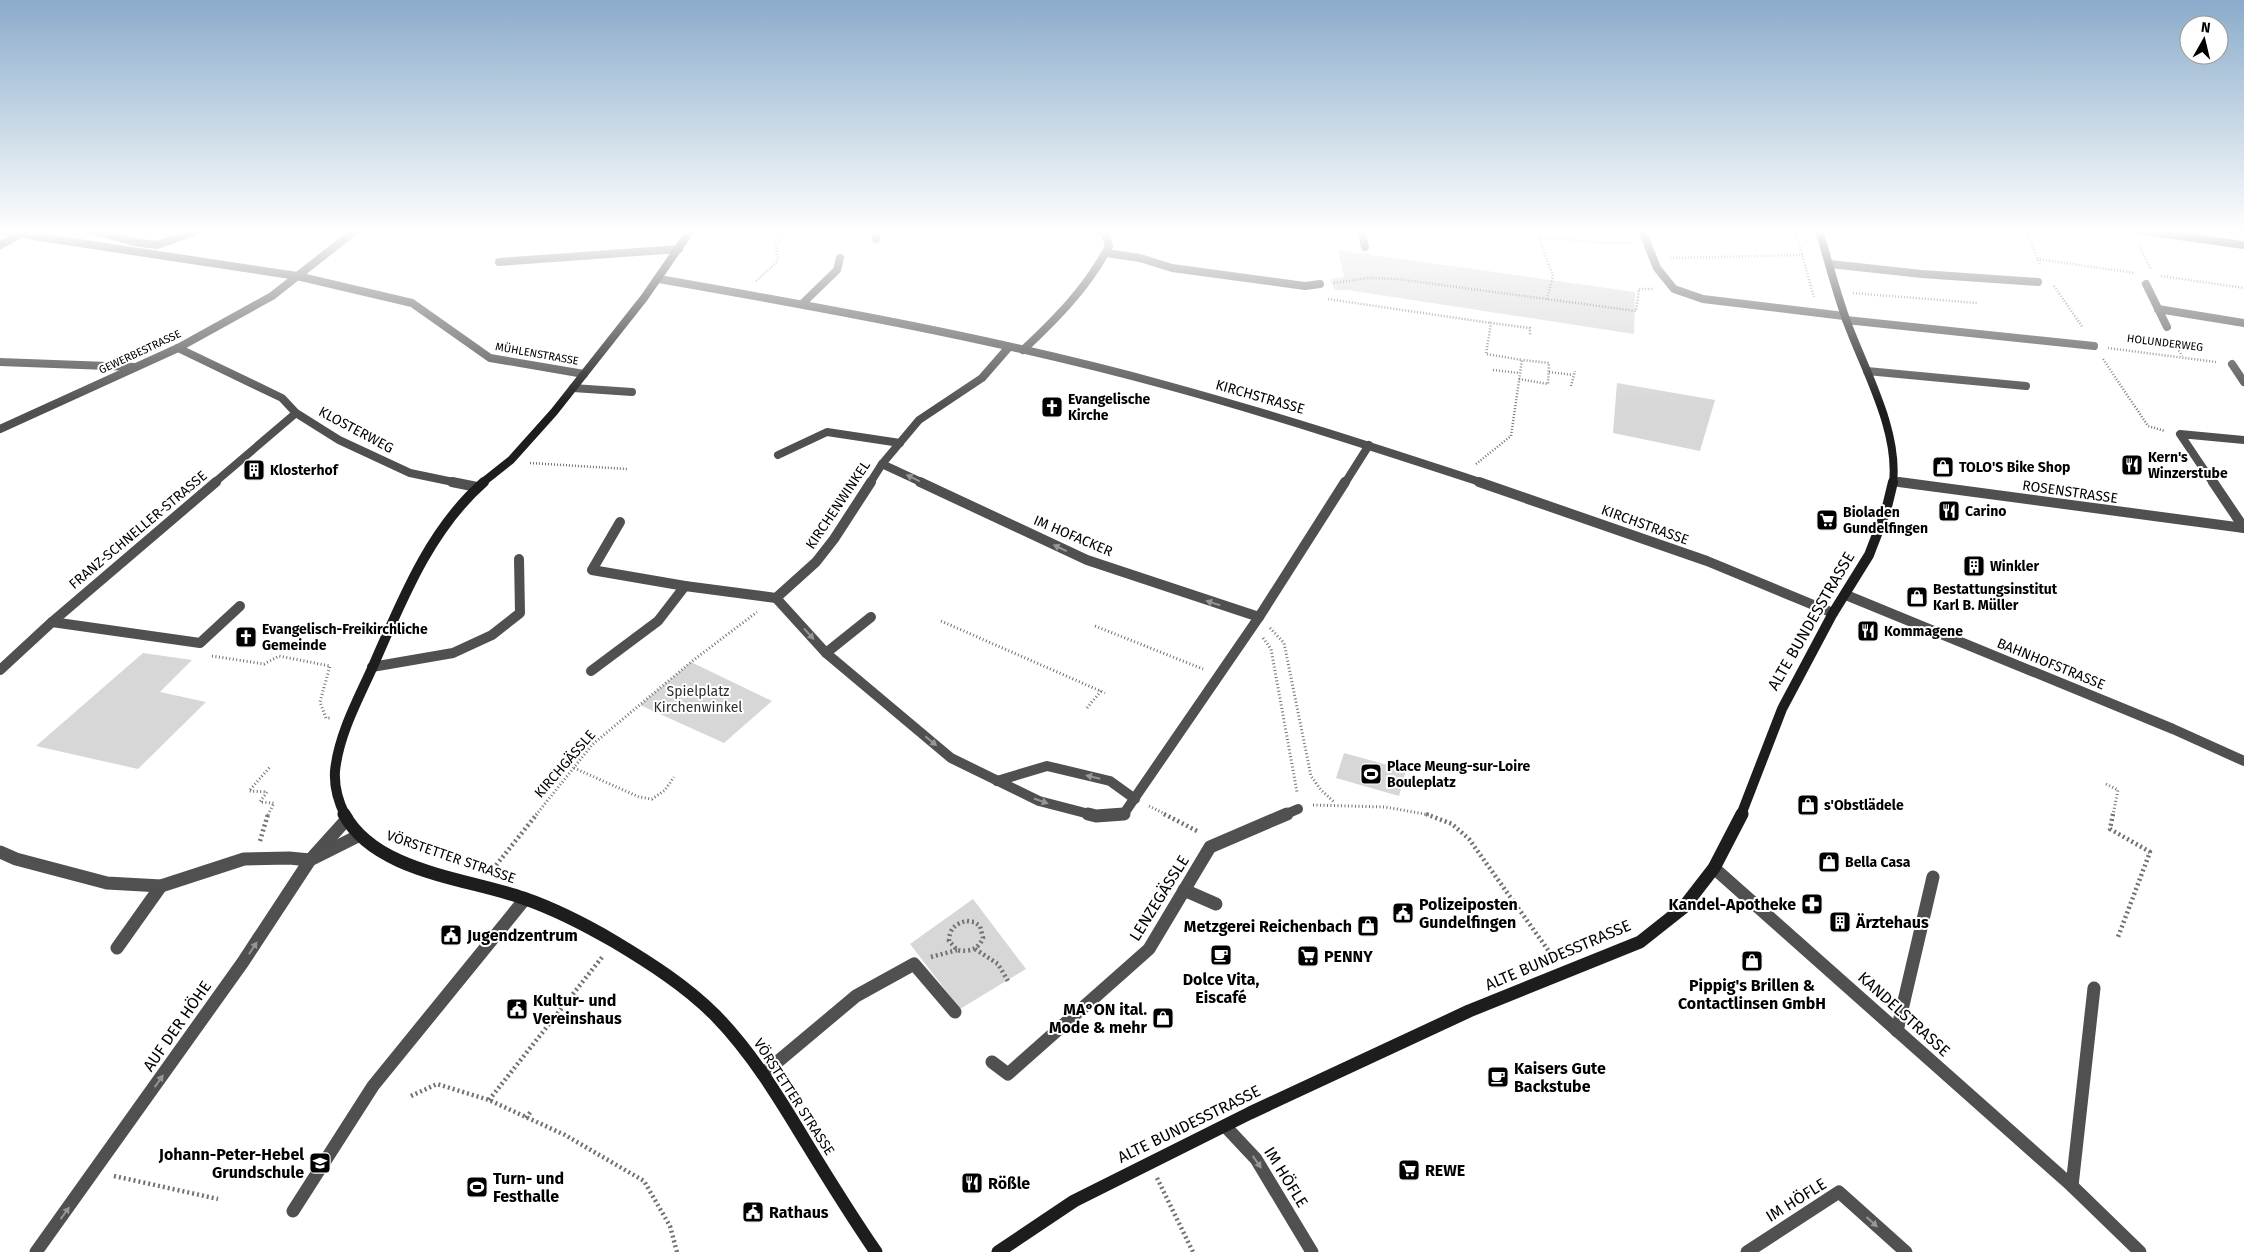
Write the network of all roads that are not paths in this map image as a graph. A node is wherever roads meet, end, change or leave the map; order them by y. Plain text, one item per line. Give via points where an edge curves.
1 (281, 288) edge
2 (350, 288) edge
3 (652, 288) edge
4 (711, 288) edge
5 (818, 288) edge
6 (1082, 288) edge
7 (1674, 288) edge
8 (1836, 288) edge
9 (2148, 288) edge
10 (802, 304) junction
11 (2158, 310) junction
12 (1845, 318) junction
13 (2244, 323) edge
14 (2167, 328) dead end
15 (2094, 346) road end
16 (1008, 347) junction
17 (178, 348) junction
18 (1023, 350) junction
19 (0, 362) edge
20 (2232, 364) road end
21 (135, 367) junction
22 (1867, 371) junction
23 (584, 374) junction
24 (2244, 382) edge
25 (2026, 386) dead end
26 (573, 388) junction
27 (632, 392) dead end
28 (296, 413) junction
29 (0, 429) edge
30 (2244, 440) edge
31 (900, 443) junction
32 (1369, 445) junction
33 (778, 455) dead end
34 (882, 464) junction
35 (1893, 481) junction
36 (477, 487) junction
37 (620, 522) dead end
38 (2244, 528) edge
39 (520, 559) dead end
40 (685, 586) junction
41 (1846, 595) junction
42 (776, 598) junction
43 (240, 606) dead end
44 (1833, 613) junction
45 (871, 617) dead end
46 (52, 622) junction
47 (1256, 622) junction
48 (826, 653) junction
49 (372, 667) junction
50 (0, 670) edge
51 (591, 671) dead end
52 (2244, 761) edge
53 (997, 781) junction
54 (1135, 799) junction
55 (1299, 808) road end
56 (347, 819) junction
57 (358, 836) junction
58 (0, 852) edge
59 (310, 860) junction
60 (1714, 868) junction
61 (1933, 877) dead end
62 (161, 886) junction
63 (1184, 890) junction
64 (525, 899) junction
65 (1216, 904) dead end
66 (117, 948) dead end
67 (2094, 988) dead end
68 (955, 1012) dead end
69 (1897, 1031) junction
70 (992, 1062) dead end
71 (763, 1074) junction
72 (1225, 1126) junction
73 (2072, 1186) junction
74 (293, 1211) dead end
75 (36, 1252) edge
76 (876, 1252) edge
77 (998, 1252) edge
78 (1312, 1252) edge
79 (1747, 1252) edge
80 (1906, 1252) edge
81 (2140, 1252) edge

1 - 17 street, GEWERBESTRASSE
2 - 23 street, MÜHLENSTRASSE via 412,303 490,358
3 - 23 street, VÖRSTETTER STRASSE
4 - 10 street, KIRCHSTRASSE
5 - 10 street
6 - 18 street
7 - 12 street via 1703,299
8 - 12 street, ALTE BUNDESSTRASSE
9 - 11 street
10 - 16 street, KIRCHSTRASSE
11 - 13 street
11 - 14 street
12 - 15 street
12 - 22 street, ALTE BUNDESSTRASSE
16 - 18 street, KIRCHSTRASSE
16 - 31 street, KIRCHENWINKEL via 982,378 919,420
17 - 21 street, GEWERBESTRASSE
17 - 28 street, KLOSTERWEG via 282,398
18 - 32 street, KIRCHSTRASSE via 1151,380
19 - 21 street
20 - 24 street
21 - 29 street, GEWERBESTRASSE
22 - 25 street
22 - 35 street, ALTE BUNDESSTRASSE via 1886,425 1893,456
23 - 26 street, VÖRSTETTER STRASSE
26 - 27 street
26 - 36 street, VÖRSTETTER STRASSE via 510,461
28 - 36 street, KLOSTERWEG via 339,440 410,473
28 - 46 street, FRANZ-SCHNELLER-STRASSE
30 - 38 street via 2180,434
31 - 33 street, KIRCHENWINKEL via 827,432
31 - 34 street, KIRCHENWINKEL
32 - 44 street, KIRCHSTRASSE via 1707,561
32 - 47 street
34 - 42 street, KIRCHENWINKEL via 816,562
47 -> 34 street, IM HOFACKER via 1087,560
35 - 38 street, ROSENSTRASSE
35 - 41 street, ALTE BUNDESSTRASSE via 1869,555
36 - 49 street, VÖRSTETTER STRASSE via 422,563
37 - 40 street via 592,570
39 - 49 street via 520,613 492,635 453,653
40 - 42 street
40 - 51 street via 658,621
41 - 44 street, ALTE BUNDESSTRASSE
41 - 52 street, BAHNHOFSTRASSE
42 -> 48 street
43 - 46 street via 200,643
44 - 60 street, ALTE BUNDESSTRASSE via 1782,709 1739,821
45 - 48 street
46 - 50 street, FRANZ-SCHNELLER-STRASSE
47 - 54 street
48 -> 53 street via 951,758
49 - 56 street, VÖRSTETTER STRASSE via 338,759 334,788
54 -> 53 street via 1110,781 1047,766
53 -> 54 street via 1039,801 1096,816 1123,815
55 - 63 street, LENZEGÄSSLE via 1210,847
56 - 57 street, VÖRSTETTER STRASSE
56 - 59 street, AUF DER HÖHE
57 - 59 street
57 - 64 street, VÖRSTETTER STRASSE via 378,852
58 - 62 street via 107,883
59 - 62 street via 244,859
75 -> 59 street, AUF DER HÖHE via 243,962
60 - 69 street, KANDELSTRASSE
60 - 72 street, ALTE BUNDESSTRASSE via 1684,908 1640,942 1469,1011
61 - 69 street
62 - 66 street
63 - 65 street
63 - 70 street, LENZEGÄSSLE via 1149,949 1008,1074
64 - 71 street, VÖRSTETTER STRASSE via 562,914 672,980 702,1003 733,1035
64 - 74 street via 373,1086
67 - 73 street
68 - 71 street via 914,964 856,996
69 - 73 street, KANDELSTRASSE
71 - 76 street, VÖRSTETTER STRASSE
72 - 77 street, ALTE BUNDESSTRASSE via 1074,1201
72 -> 78 street, IM HÖFLE via 1256,1159
73 - 81 street, KANDELSTRASSE
79 -> 80 street, IM HÖFLE via 1839,1192

